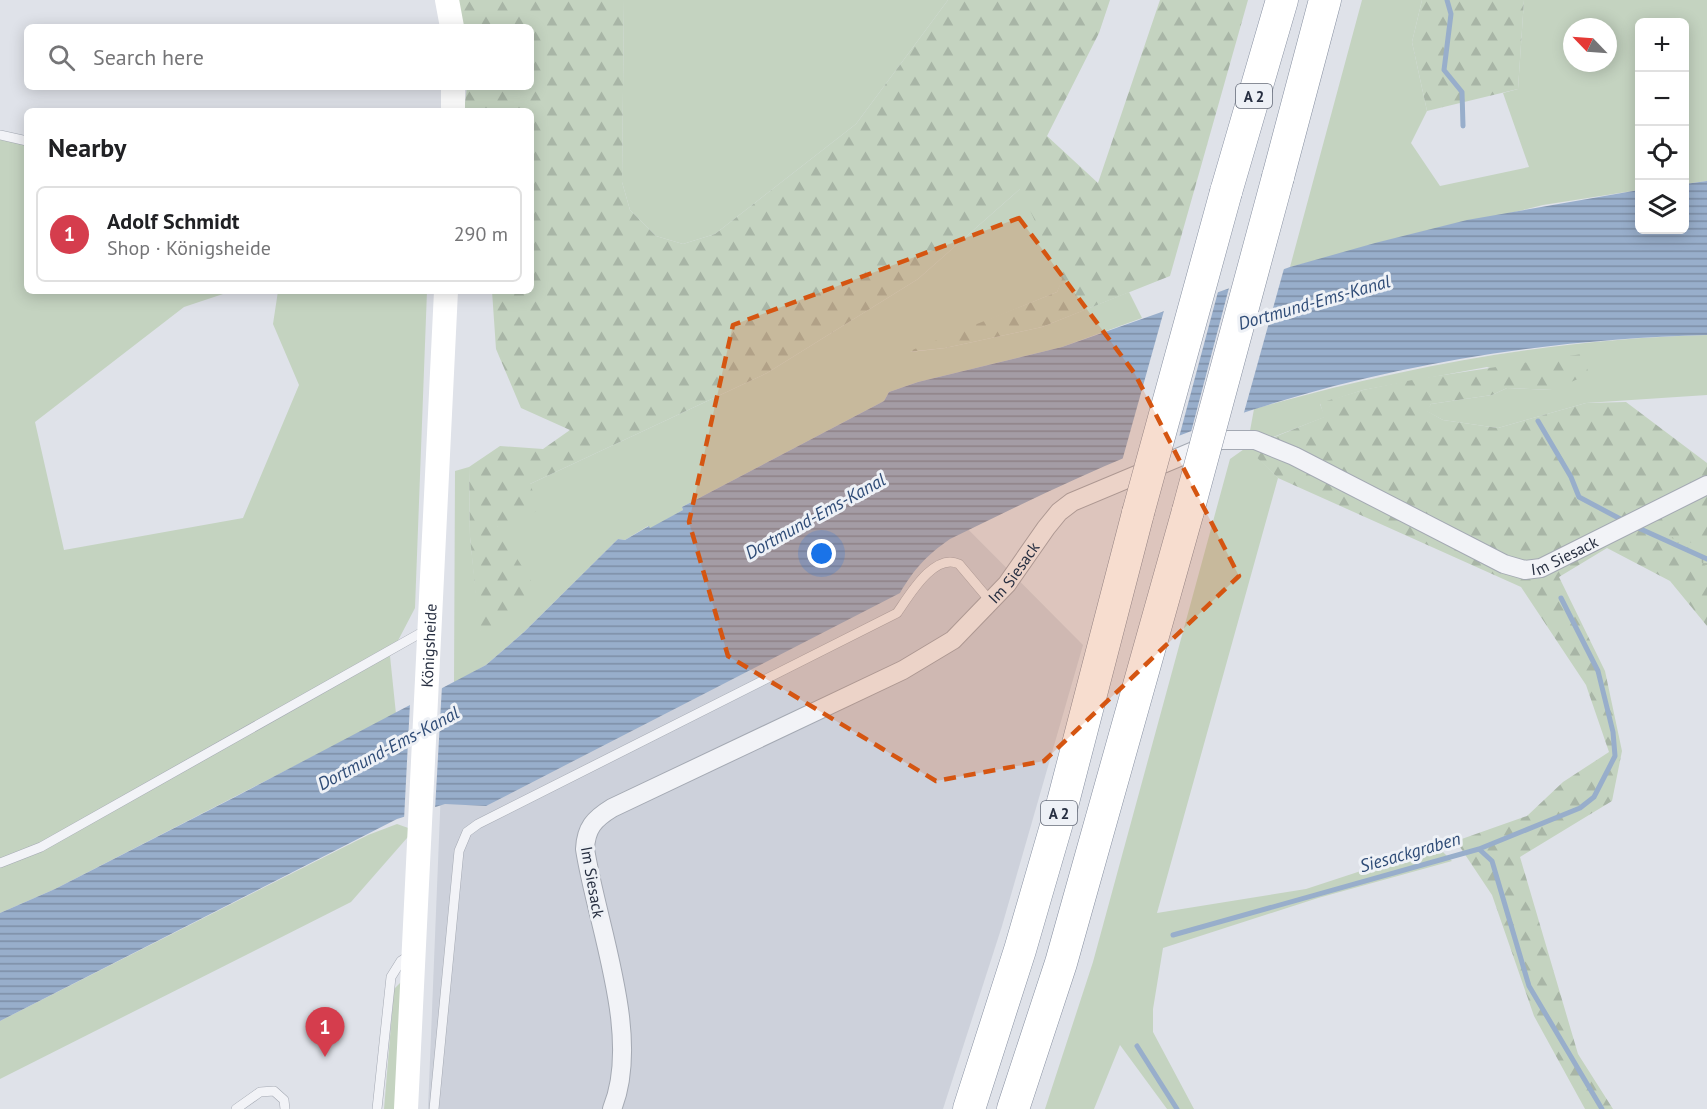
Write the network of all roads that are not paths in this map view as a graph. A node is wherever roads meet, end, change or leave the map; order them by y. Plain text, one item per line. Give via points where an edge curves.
1 (447, 0) edge
2 (1282, 0) edge
3 (1325, 0) edge
4 (451, 24) edge
5 (453, 90) edge
6 (453, 108) edge
7 (0, 135) edge
8 (24, 140) edge
9 (446, 294) edge
10 (1707, 485) edge
11 (991, 602) junction
12 (431, 627) junction
13 (0, 863) edge
14 (412, 954) junction
15 (236, 1109) edge
16 (285, 1109) edge
17 (377, 1109) edge
18 (406, 1109) edge
19 (434, 1109) edge
20 (612, 1109) edge
21 (969, 1109) edge
22 (1013, 1109) edge

1 - 4 main road
2 - 21 highway, A 2, bridge via 1138,513 1063,802
3 - 22 highway, A 2, bridge via 1061,963
5 - 6 main road
7 - 8 lane
9 - 12 main road, Königsheide
10 - 11 street, Im Siesack via 1541,568 1524,570 1504,564 1294,456 1255,440 1220,440 1072,502 1052,520
11 - 19 lane via 959,564 941,564 918,584 897,613 467,832 459,851
11 - 20 street, Im Siesack via 953,640 903,670 612,807 591,824 585,834 585,849 620,1017 623,1073
12 - 13 lane via 41,847
12 - 14 main road, Königsheide
14 - 17 lane via 401,961 392,977
14 - 18 main road, Königsheide
15 - 16 lane via 260,1092 274,1091 284,1100

